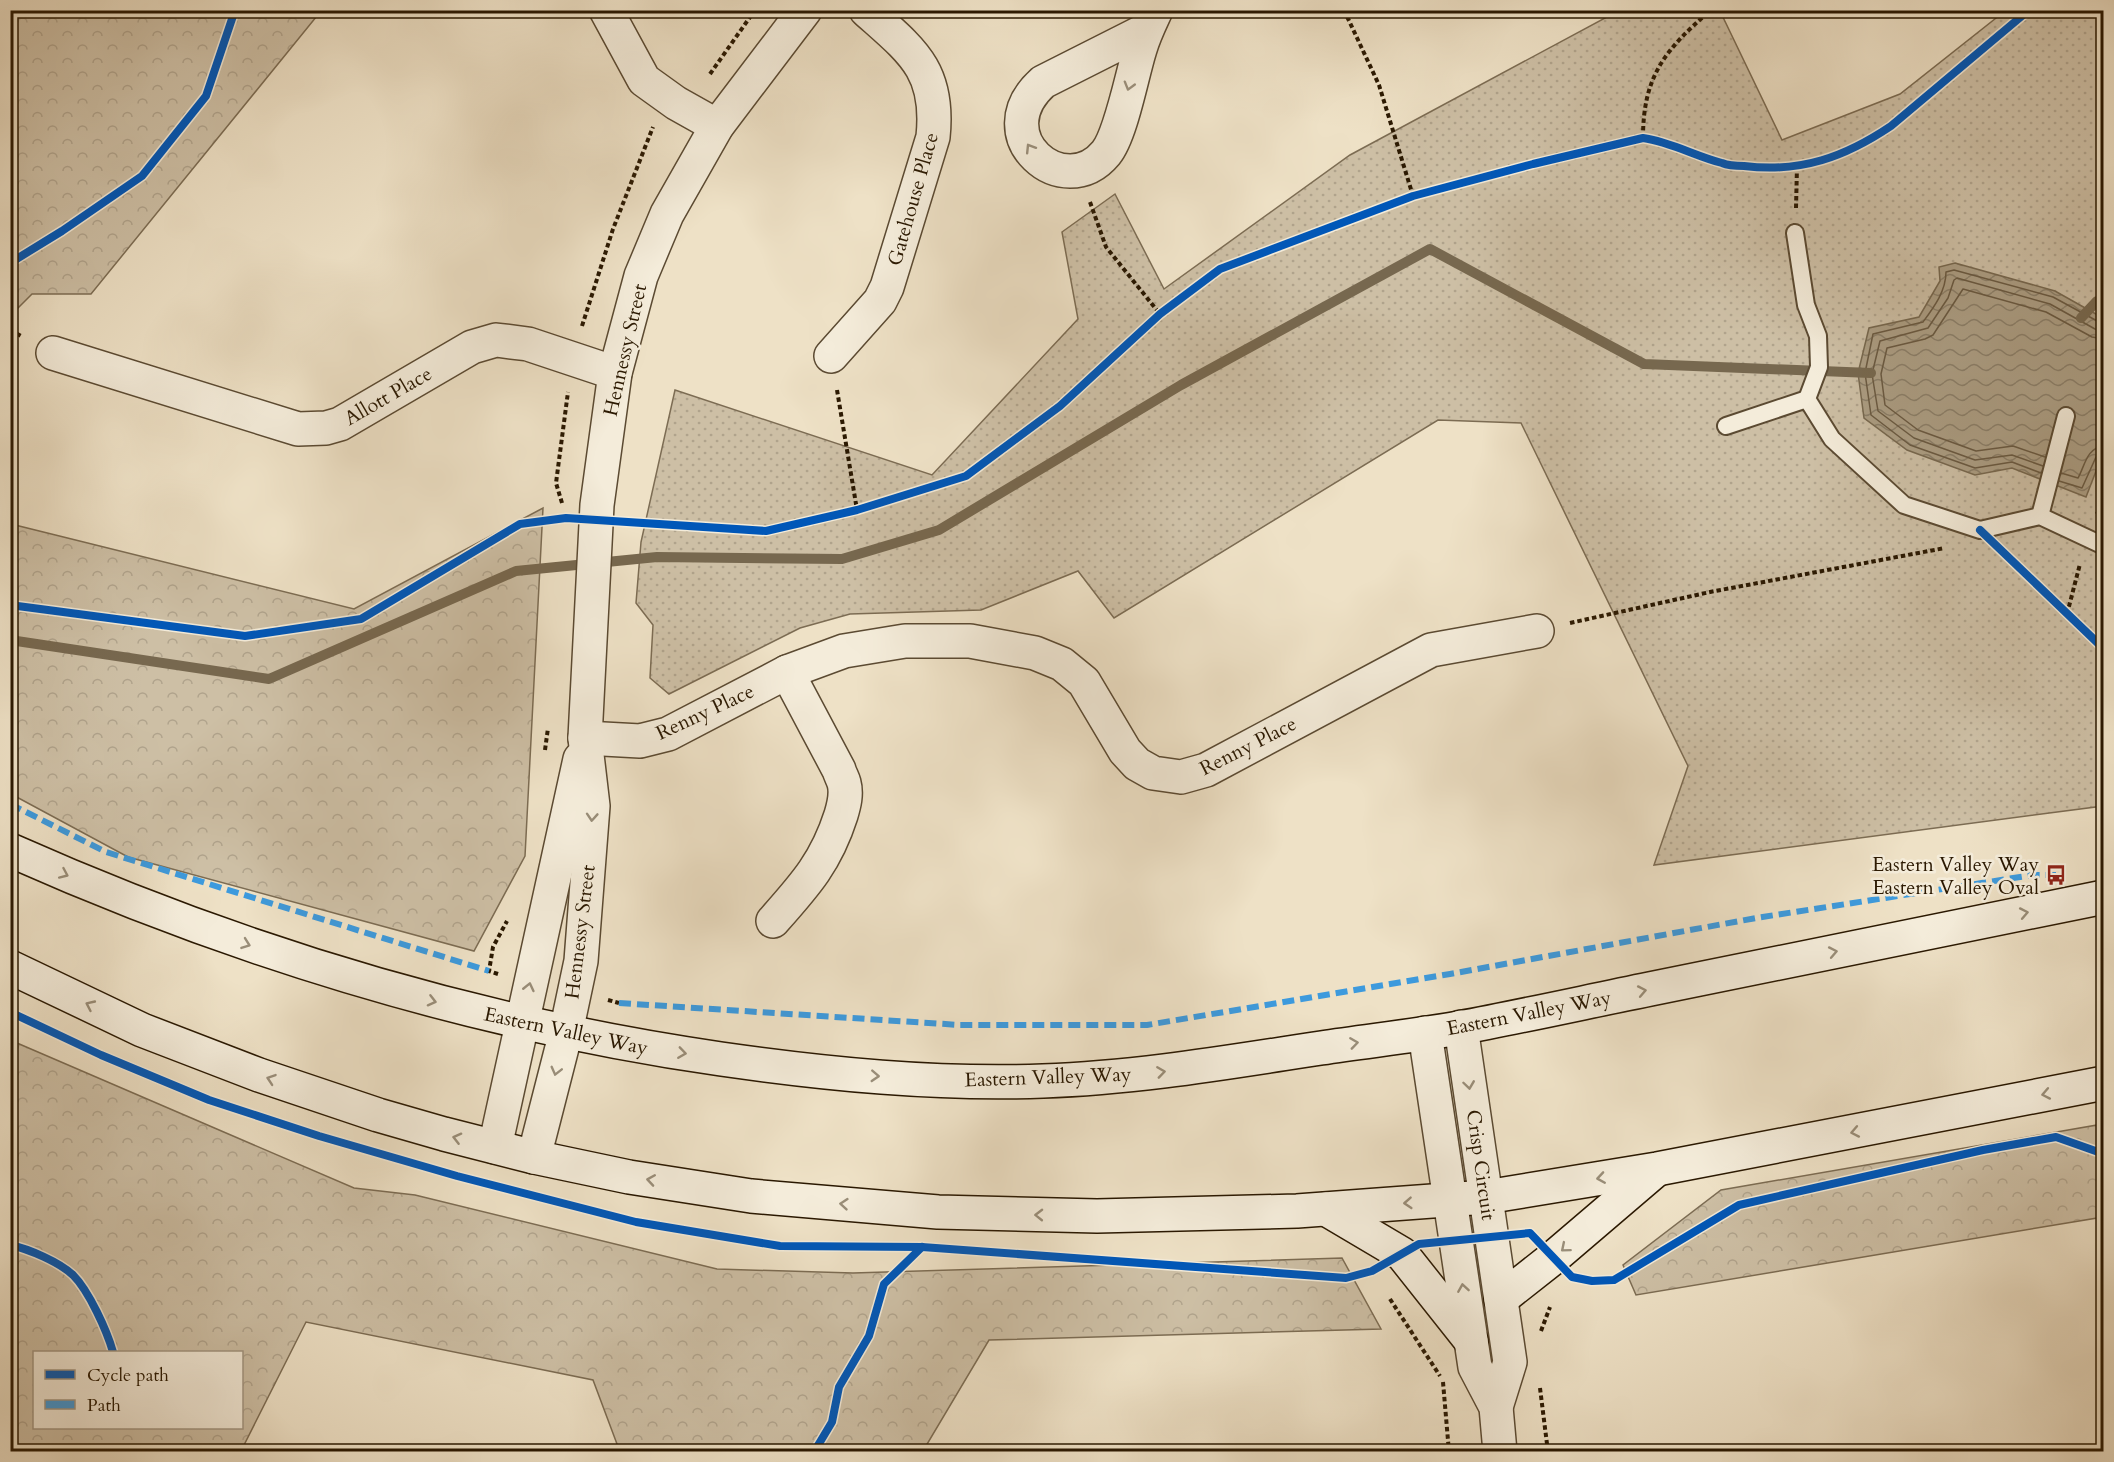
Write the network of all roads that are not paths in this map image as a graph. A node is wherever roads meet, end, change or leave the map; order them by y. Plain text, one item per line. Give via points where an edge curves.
1 (606, 10) edge
2 (805, 10) edge
3 (866, 10) edge
4 (1151, 20) edge
5 (717, 126) junction
6 (1795, 233) road end
7 (53, 353) dead end
8 (831, 356) road end
9 (615, 373) junction
10 (1807, 399) junction
11 (2066, 417) dead end
12 (1726, 426) dead end
13 (2040, 516) junction
14 (2103, 546) edge
15 (1537, 631) road end
16 (787, 672) junction
17 (585, 738) junction
18 (10, 850) edge
19 (2103, 897) edge
20 (773, 921) dead end
21 (10, 967) edge
22 (521, 1024) junction
23 (1461, 1027) junction
24 (566, 1032) junction
25 (1425, 1033) junction
26 (2103, 1083) edge
27 (495, 1147) junction
28 (534, 1157) junction
29 (1657, 1169) junction
30 (1486, 1197) junction
31 (1450, 1200) junction
32 (1326, 1209) junction
33 (1501, 1299) junction
34 (1471, 1341) junction
35 (1496, 1407) junction
36 (1500, 1452) edge

1 - 5 street via 644,80
2 - 5 street, Hennessy Street
3 - 8 street, Gatehouse Place via 912,52 922,67 933,98 933,137 887,287 880,301
4 -> 4 street via 1112,144 1099,161 1067,171 1035,157 1021,124 1026,100 1043,82
5 - 9 street, Hennessy Street via 667,214 645,266
6 - 10 lane via 1806,305 1818,336 1819,367
7 - 9 street, Allott Place via 309,430 340,424 472,347 496,340 528,344
9 - 17 street, Hennessy Street via 597,505
10 - 12 lane
10 - 13 lane via 1832,439 1904,505 1980,530
11 - 13 lane
13 - 14 lane
15 - 16 street, Renny Place via 1431,650 1206,770 1181,777 1154,773 1137,764 1125,751 1084,682 1062,664 1035,653 970,641 905,641 844,651
16 - 17 street, Renny Place via 668,734 640,741
16 - 20 street via 844,783 845,801 833,841 807,884
22 -> 17 street, Hennessy Street
17 -> 24 street, Hennessy Street via 593,806 581,961
18 -> 22 street, Eastern Valley Way via 182,921 292,960
23 -> 19 street, Eastern Valley Way
27 -> 21 street via 378,1115 259,1075 142,1030
22 - 24 street, Eastern Valley Way
22 - 27 street, Hennessy Street
23 - 25 street, Eastern Valley Way
23 -> 30 street, Crisp Circuit
24 -> 25 street, Eastern Valley Way via 649,1049 850,1075 1040,1081 1134,1076
24 -> 28 street, Hennessy Street
25 - 31 street, Crisp Circuit
26 -> 29 street
27 - 28 street
32 -> 28 street via 1097,1216 938,1212 751,1196
29 -> 30 street
29 -> 33 street
30 - 31 street
30 - 33 street, Crisp Circuit
31 -> 32 street
34 -> 31 street, Crisp Circuit
32 - 34 street via 1402,1254
33 - 35 street, Crisp Circuit via 1510,1362
34 - 35 street, Crisp Circuit via 1475,1367
35 - 36 street, Crisp Circuit

